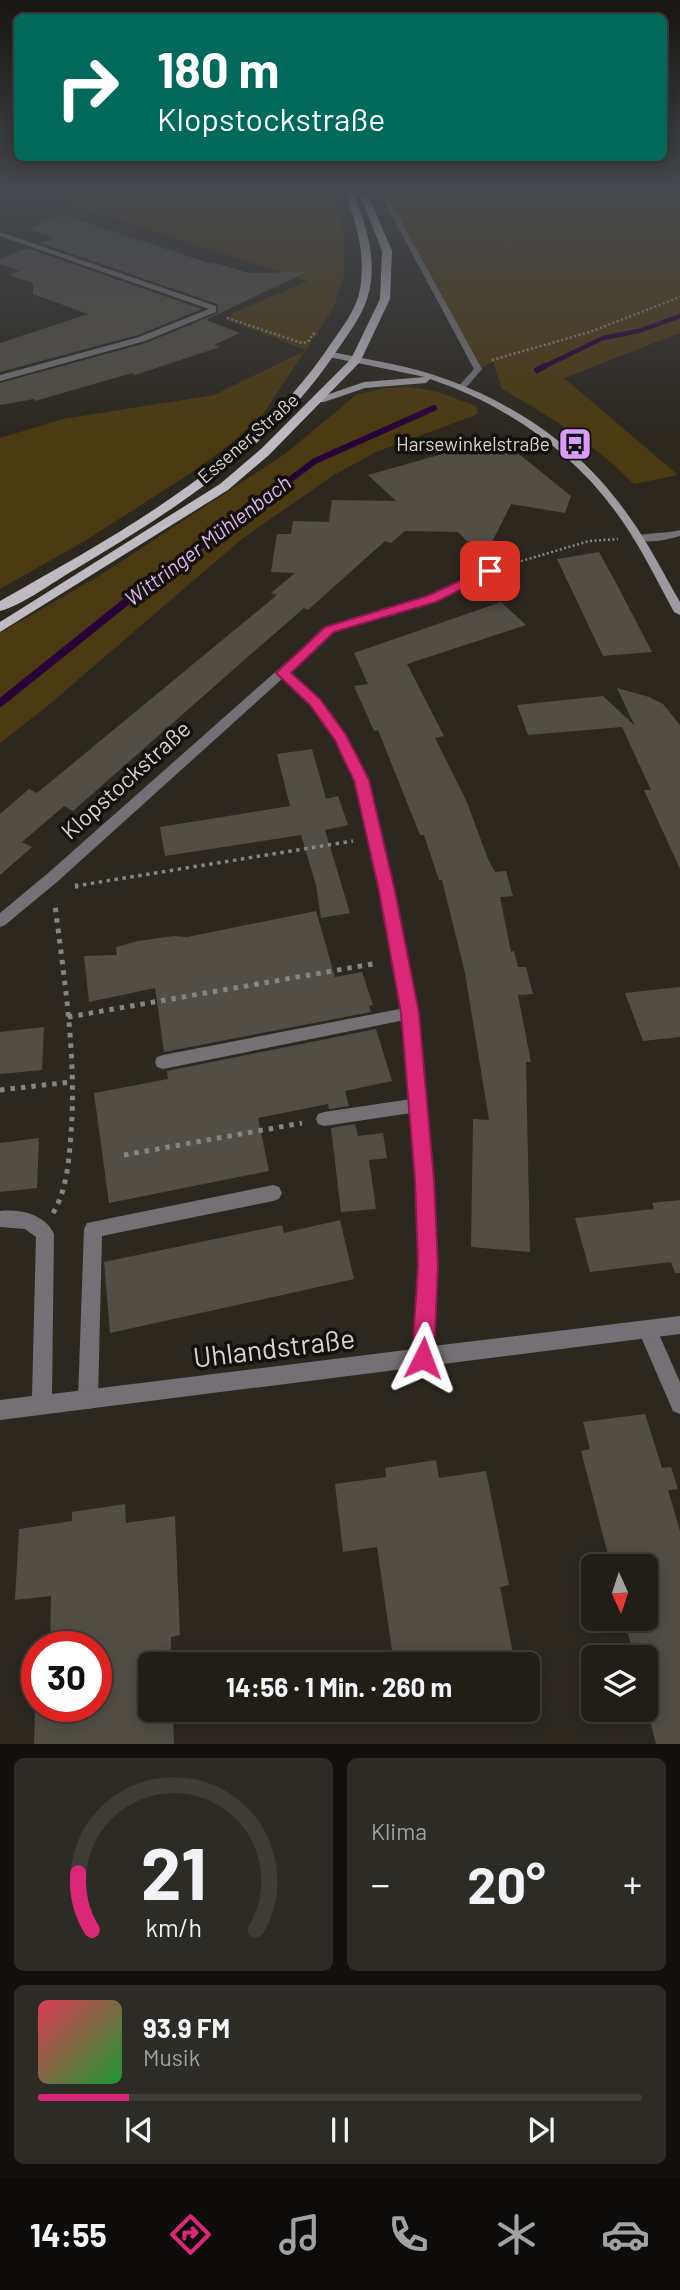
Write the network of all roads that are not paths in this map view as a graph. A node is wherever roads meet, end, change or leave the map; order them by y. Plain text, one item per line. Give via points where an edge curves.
1 (108, 271) edge
2 (366, 271) edge
3 (388, 271) edge
4 (425, 271) edge
5 (332, 355) junction
6 (356, 360) junction
7 (0, 378) edge
8 (437, 379) junction
9 (461, 388) junction
10 (321, 400) junction
11 (680, 533) edge
12 (637, 538) junction
13 (490, 571) road end
14 (0, 607) edge
15 (680, 612) edge
16 (0, 628) edge
17 (283, 673) junction
18 (0, 921) edge
19 (410, 1013) junction
20 (163, 1062) dead end
21 (418, 1105) junction
22 (324, 1119) road end
23 (273, 1193) dead end
24 (0, 1219) edge
25 (680, 1325) edge
26 (647, 1330) junction
27 (423, 1358) junction
28 (88, 1399) junction
29 (42, 1404) junction
30 (680, 1404) edge
31 (0, 1410) edge

1 - 7 street via 213,308 212,313 142,339
2 - 5 main road, Essener Straße via 363,296
3 - 6 main road, Essener Straße via 385,299
4 - 9 street via 478,369
5 - 6 main road
5 - 14 main road, Essener Straße via 253,441 111,544
6 - 8 main road
6 - 10 main road, Essener Straße
8 - 9 main road
8 - 10 main road via 364,385
9 - 12 main road via 537,429 590,472
10 - 16 main road, Essener Straße via 224,487
11 - 12 street
12 - 15 main road
13 - 17 street, Klopstockstraße via 431,599 329,630
17 - 18 street, Klopstockstraße via 52,884
17 - 19 street via 315,702 341,739 361,780
19 - 20 street
19 - 21 street
21 - 22 street
21 - 27 street via 428,1265
23 - 28 street via 93,1229
24 - 29 street via 24,1220 39,1225 46,1234
25 - 26 street, Uhlandstraße
26 - 27 street, Uhlandstraße
26 - 30 street
27 - 28 street, Uhlandstraße
28 - 29 street, Uhlandstraße
29 - 31 street, Uhlandstraße

